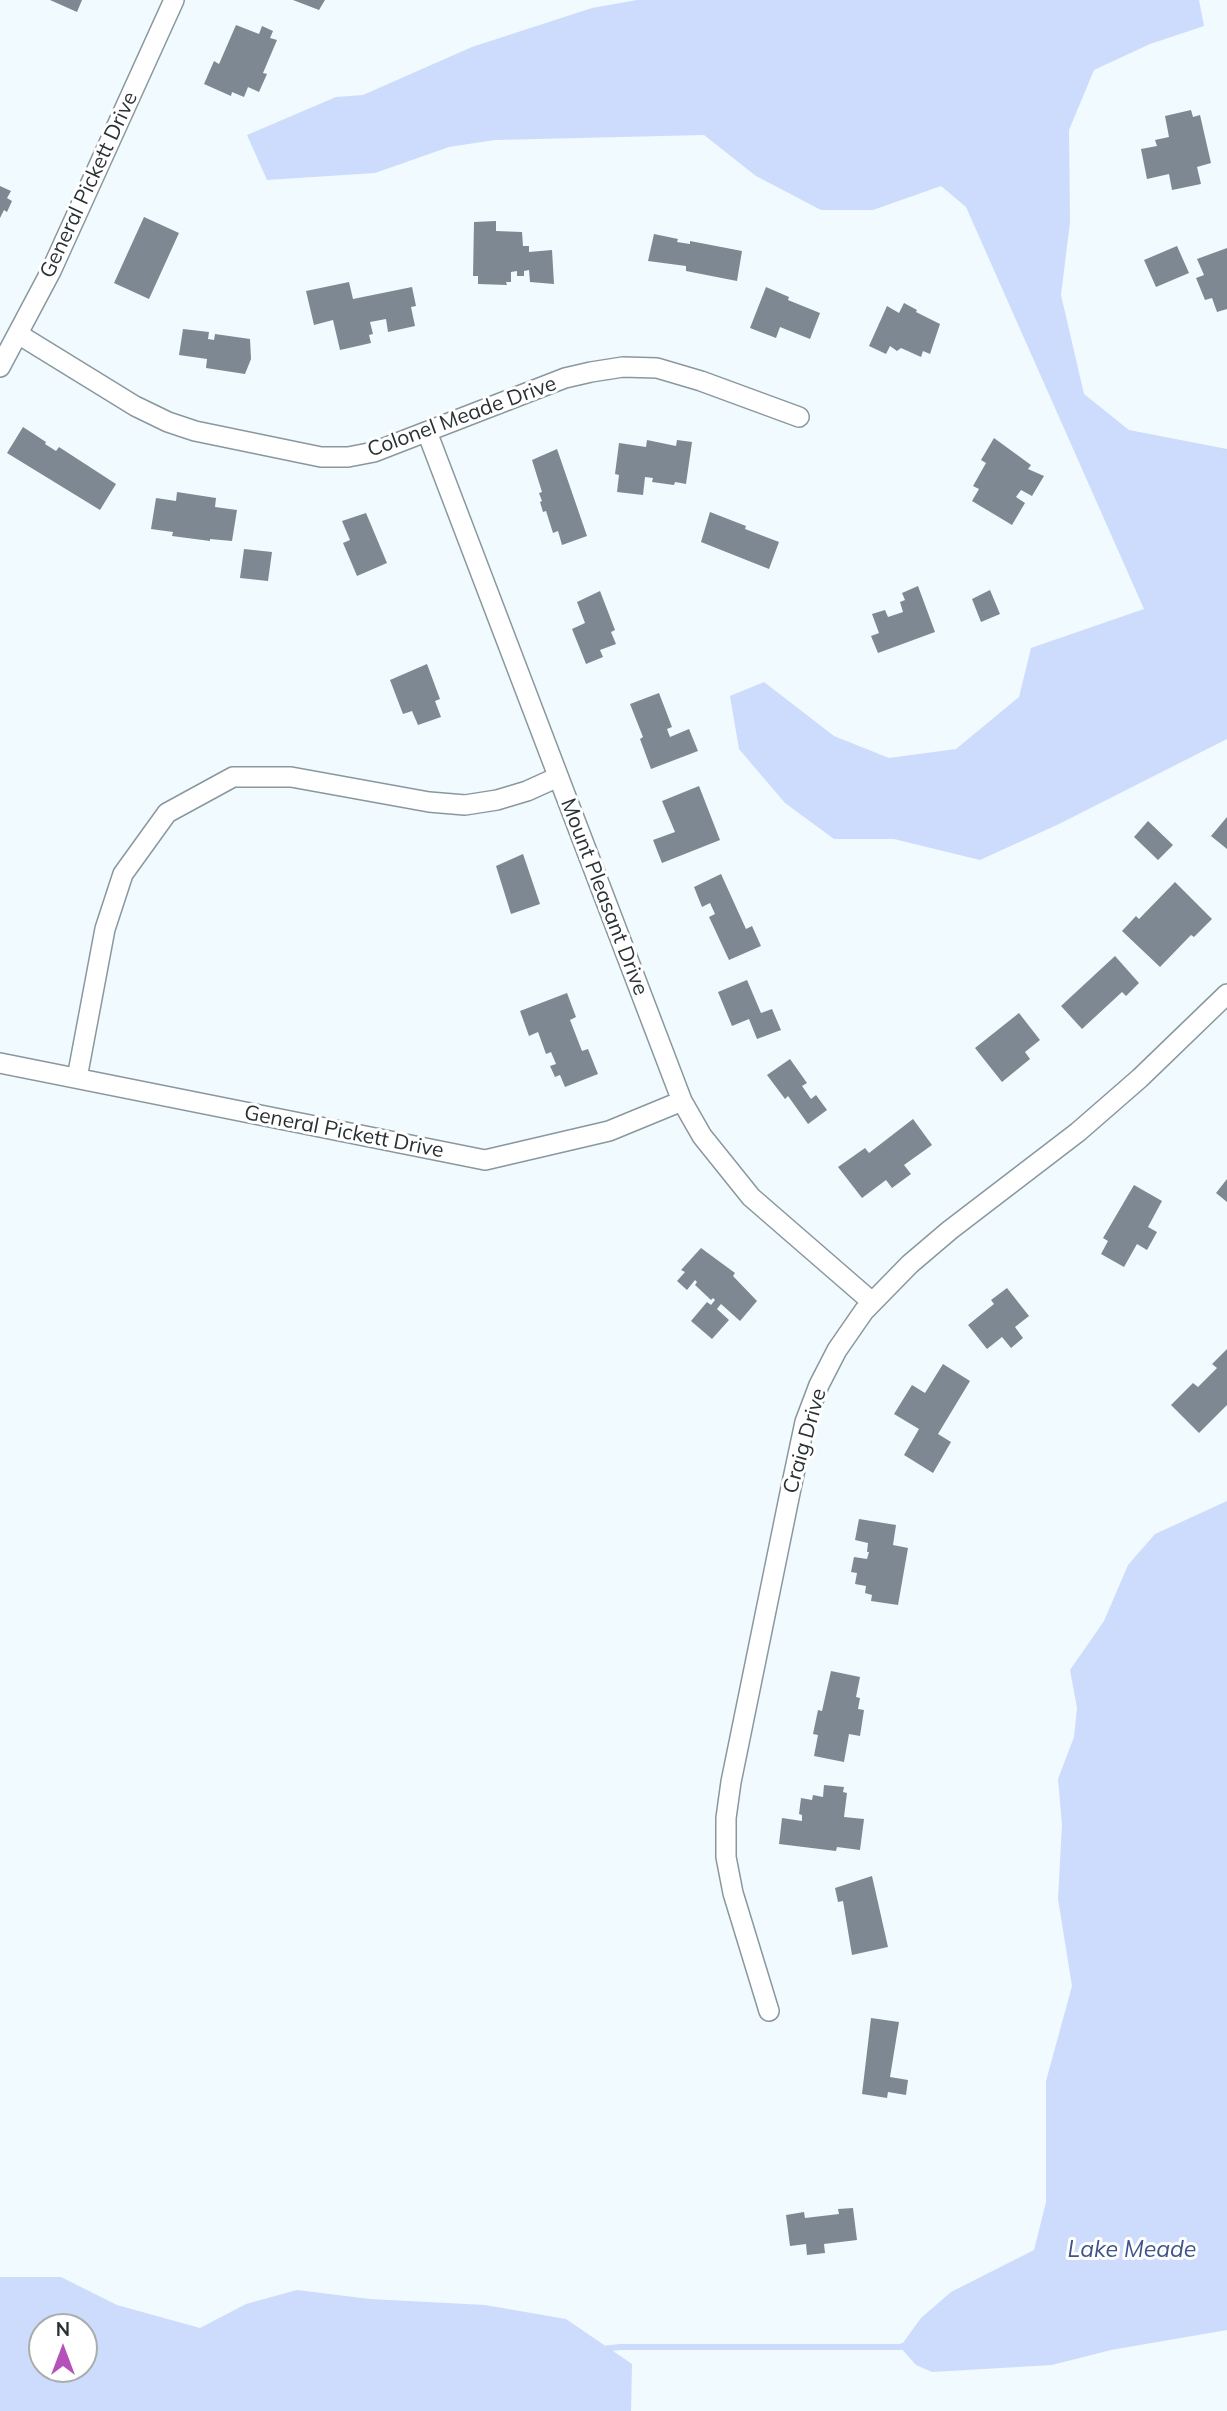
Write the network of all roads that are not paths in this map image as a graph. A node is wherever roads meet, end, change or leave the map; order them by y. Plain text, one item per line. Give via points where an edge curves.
1 (174, 0) edge
2 (18, 334) junction
3 (0, 367) edge
4 (799, 417) dead end
5 (427, 432) junction
6 (558, 777) junction
7 (1227, 994) edge
8 (0, 1063) edge
9 (77, 1078) junction
10 (682, 1101) junction
11 (872, 1302) junction
12 (769, 2011) dead end

1 - 2 street, General Pickett Drive
2 - 3 street, General Pickett Drive
2 - 5 street, Colonel Meade Drive via 135,406 195,431 321,457 374,452
4 - 5 street, Colonel Meade Drive via 657,368 623,368 565,378
5 - 6 street, Mount Pleasant Drive
6 - 9 street via 507,797 465,805 291,777 233,777 167,813 123,874 106,929
6 - 10 street, Mount Pleasant Drive
7 - 11 street, Craig Drive via 1140,1079 950,1230
8 - 9 street, General Pickett Drive
9 - 10 street, General Pickett Drive via 485,1160 609,1131
10 - 11 street, Mount Pleasant Drive via 702,1136 751,1197
11 - 12 street, Craig Drive via 837,1350 805,1422 731,1783 726,1857

